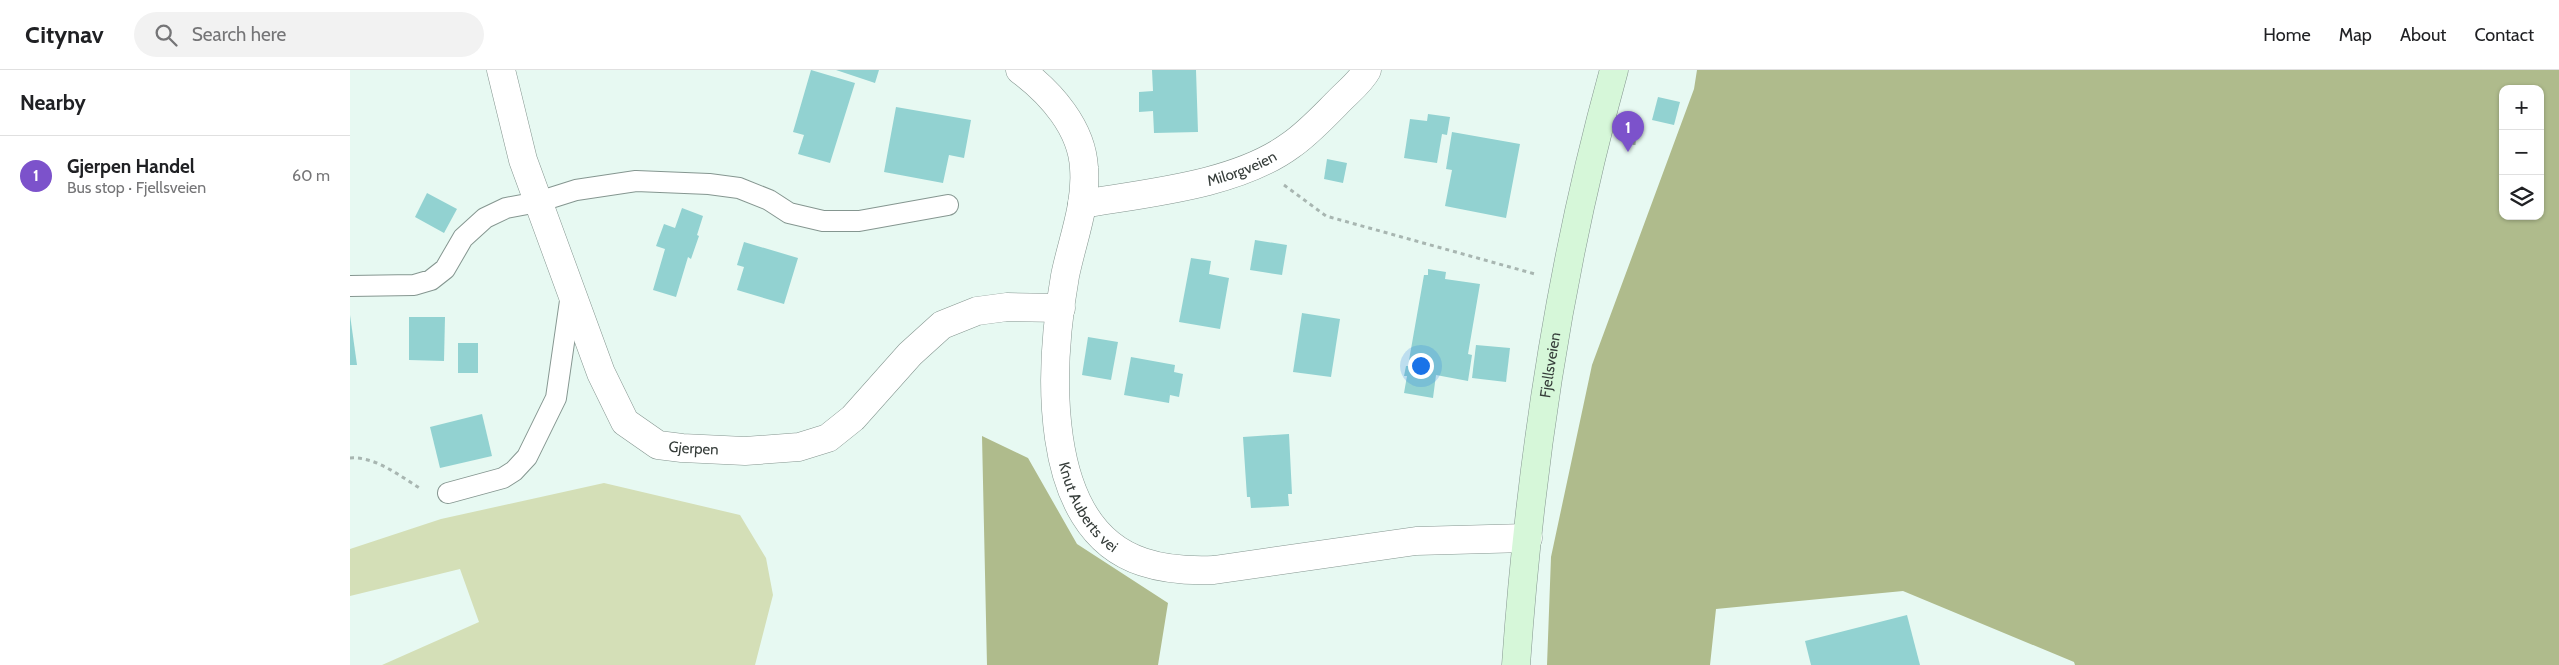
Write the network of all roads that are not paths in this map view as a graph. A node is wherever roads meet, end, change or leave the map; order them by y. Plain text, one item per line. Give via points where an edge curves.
1 (501, 70) edge
2 (1020, 70) edge
3 (1367, 70) edge
4 (1614, 70) edge
5 (538, 202) junction
6 (1082, 204) junction
7 (948, 205) dead end
8 (350, 286) edge
9 (571, 292) junction
10 (1062, 308) junction
11 (448, 493) road end
12 (1528, 538) junction
13 (1516, 665) edge

1 - 5 street, Gjerpen via 523,160
2 - 6 street, Knut Auberts vei via 1047,93 1066,118 1078,142 1084,168
3 - 6 street, Milorgveien via 1324,117 1290,146 1264,160 1233,173 1187,185
4 - 12 main road, Fjellsveien via 1582,192 1565,281 1547,380
5 - 7 lane via 576,190 636,182 739,188 789,212 823,221 858,222
5 - 8 lane via 506,208 485,218 463,238 445,269 431,280 414,285
5 - 9 street, Gjerpen
6 - 10 street, Knut Auberts vei via 1065,277
9 - 10 street, Gjerpen via 601,373 625,422 658,445 736,450 799,447 828,438 853,418 910,354 942,325 976,311 1006,307
9 - 11 lane via 556,398 527,457 503,478
10 - 12 street, Knut Auberts vei via 1055,366 1055,409 1063,460 1077,505 1114,547 1142,562 1181,571 1214,570 1416,541
12 - 13 main road, Fjellsveien

